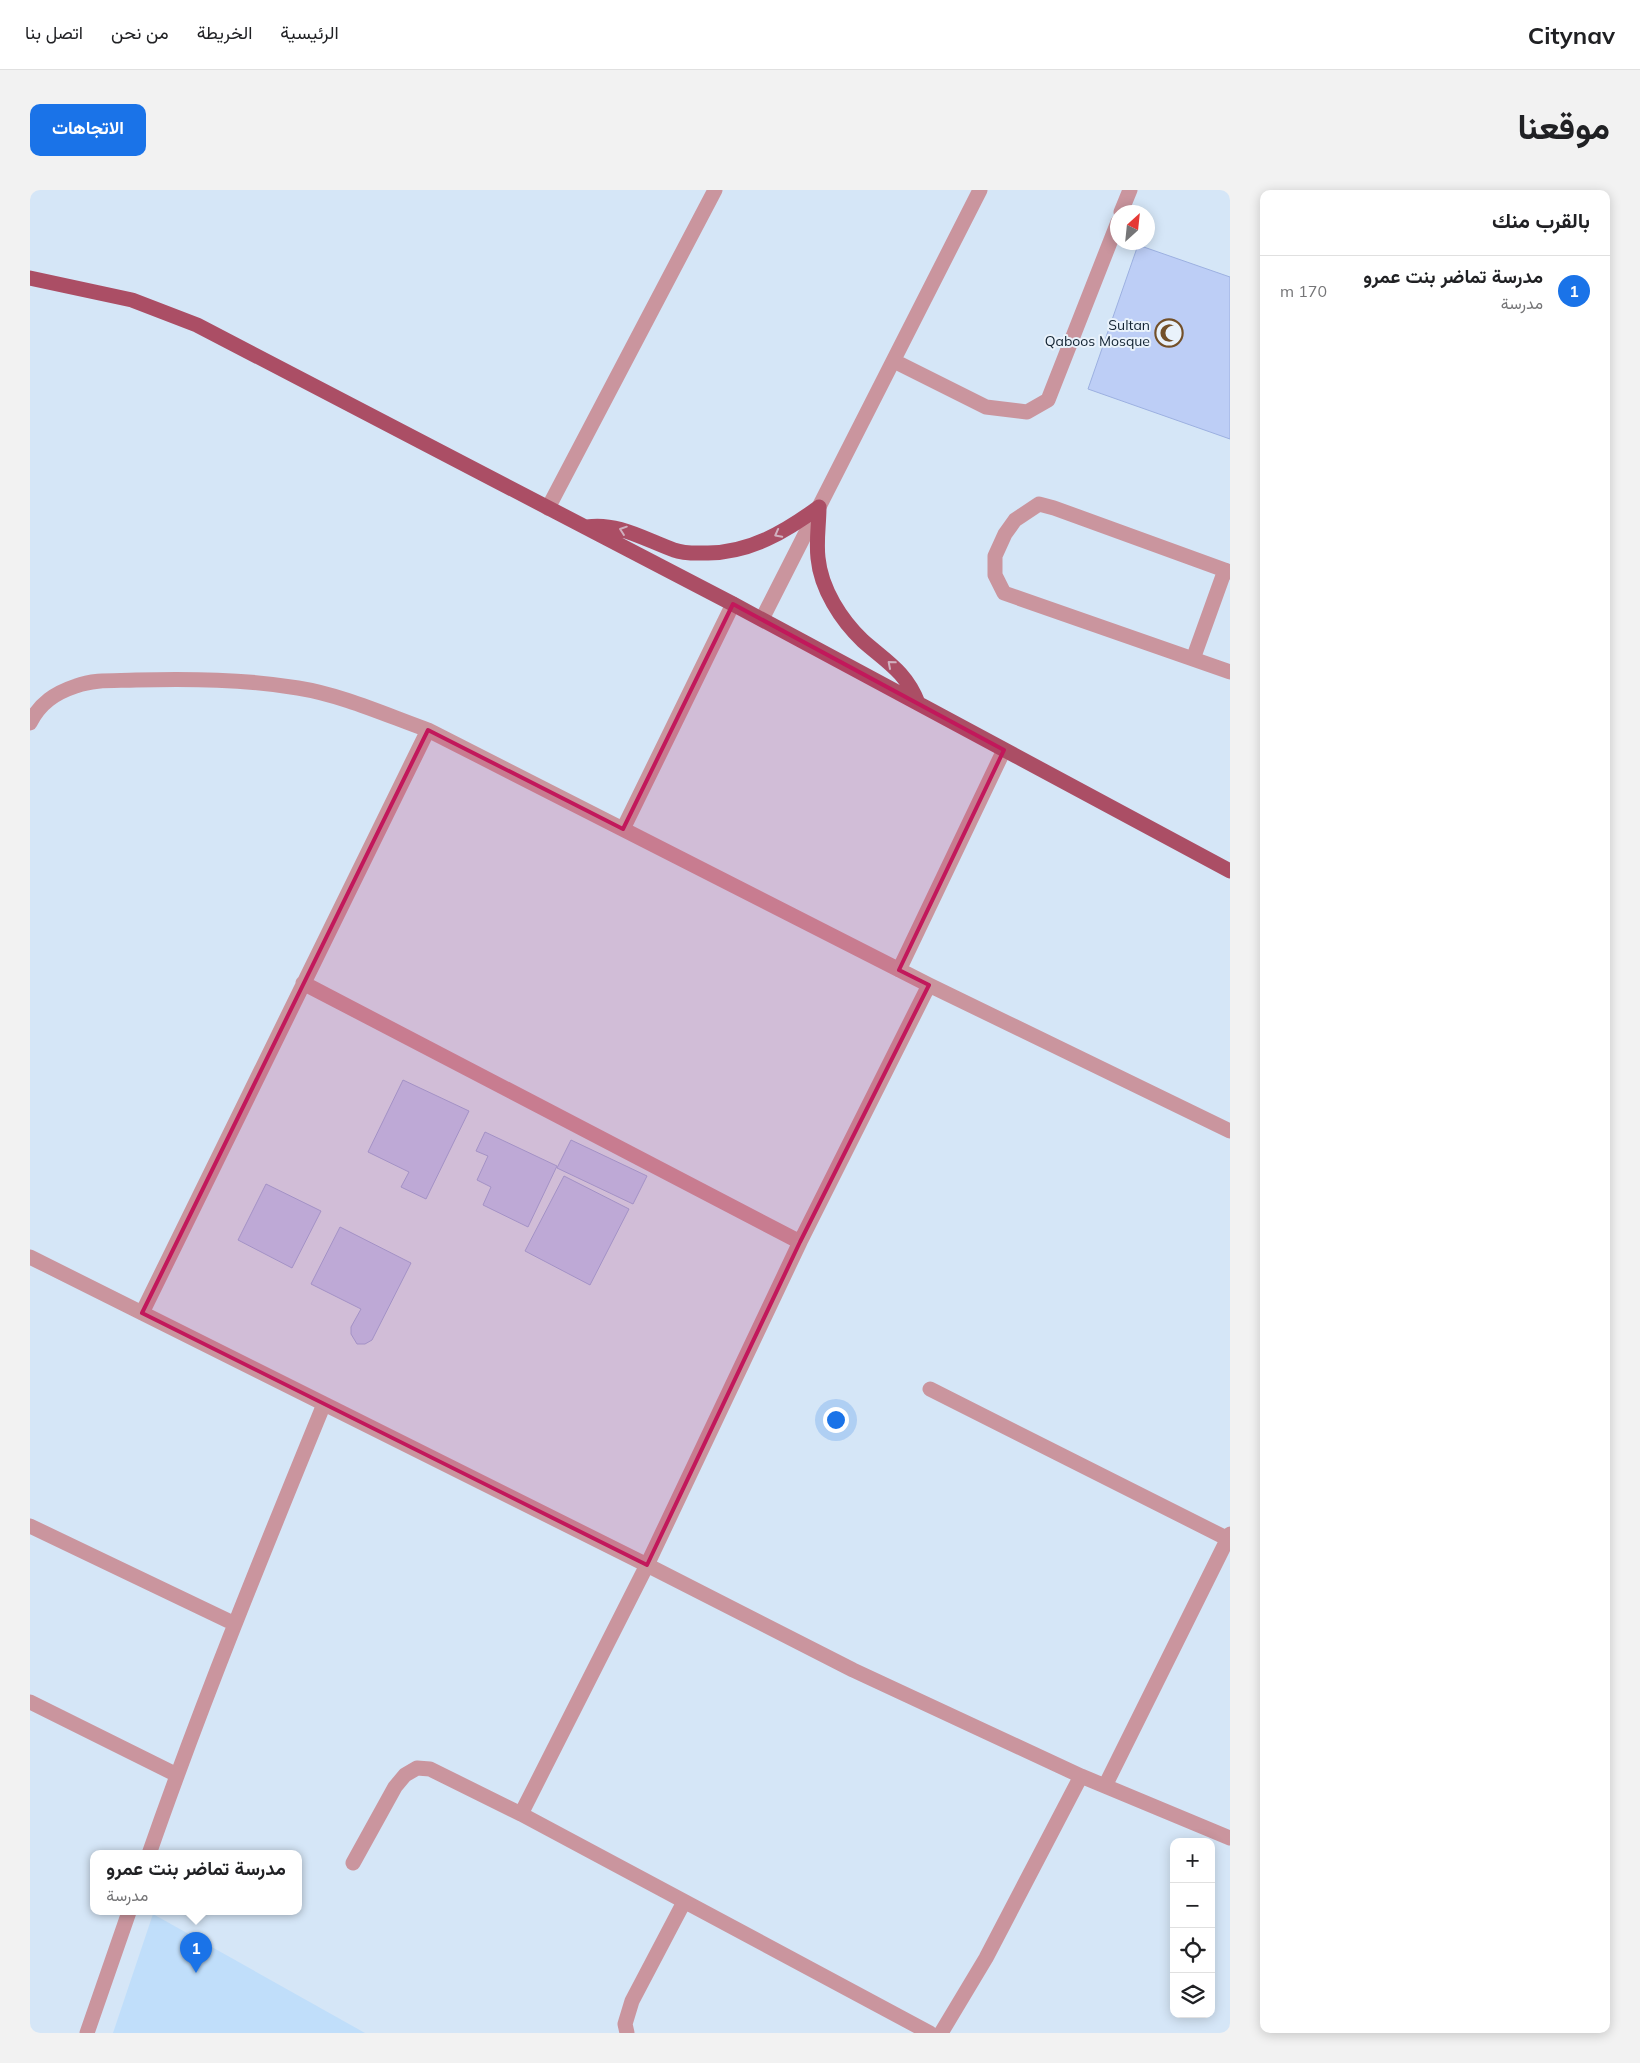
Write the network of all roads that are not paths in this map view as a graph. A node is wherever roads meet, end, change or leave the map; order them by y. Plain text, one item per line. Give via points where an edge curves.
1 (715, 190) edge
2 (980, 190) edge
3 (1130, 190) edge
4 (1124, 205) edge
5 (1110, 242) edge
6 (30, 278) edge
7 (894, 361) junction
8 (548, 508) junction
9 (819, 508) junction
10 (585, 527) junction
11 (1228, 571) edge
12 (733, 604) junction
13 (762, 620) junction
14 (1193, 659) junction
15 (1230, 672) edge
16 (918, 703) junction
17 (30, 722) edge
18 (428, 730) junction
19 (1004, 750) junction
20 (622, 829) junction
21 (1230, 871) edge
22 (899, 970) junction
23 (303, 983) junction
24 (929, 985) junction
25 (1230, 1131) edge
26 (800, 1242) junction
27 (30, 1257) edge
28 (142, 1313) junction
29 (930, 1389) dead end
30 (324, 1404) junction
31 (30, 1526) edge
32 (1229, 1538) edge
33 (647, 1565) junction
34 (235, 1624) junction
35 (30, 1702) edge
36 (177, 1775) junction
37 (1080, 1776) junction
38 (1106, 1786) junction
39 (522, 1814) junction
40 (1230, 1838) edge
41 (150, 1850) edge
42 (353, 1863) dead end
43 (684, 1902) junction
44 (128, 1915) edge
45 (87, 2033) edge
46 (627, 2033) edge
47 (930, 2033) edge
48 (941, 2033) edge

1 - 8 street
2 - 7 street
3 - 4 street
5 - 7 street via 1048,400 1027,412 986,407
6 - 8 main road via 132,300 197,325
7 - 9 street
8 - 10 main road
9 -> 10 main road via 778,535 719,553 677,551 608,526
9 - 13 street
16 -> 9 main road via 897,668 862,640 831,599 818,558
10 - 12 main road
11 - 14 street
11 - 14 street via 1039,504 1016,520 995,556 995,575 1004,593
12 - 13 main road
12 - 20 street
13 - 16 main road
14 - 15 street
16 - 19 main road
17 - 18 street via 36,710 51,697 77,685 97,681 200,678 299,688
18 - 20 street
18 - 23 street
19 - 21 main road
19 - 22 street
20 - 22 street
22 - 24 street
23 - 26 street
23 - 28 street
24 - 25 street
24 - 26 street
26 - 33 street
27 - 28 street
28 - 30 street
29 - 32 street
30 - 33 street
30 - 34 street
31 - 34 street
32 - 38 street
33 - 37 street via 854,1670
33 - 39 street
34 - 36 street
35 - 36 street
36 - 41 street
37 - 38 street
37 - 48 street via 986,1958
38 - 40 street
39 - 42 street via 430,1769 418,1768 405,1775 396,1787
39 - 43 street
43 - 46 street via 632,2001 625,2024
43 - 47 street
44 - 45 street

